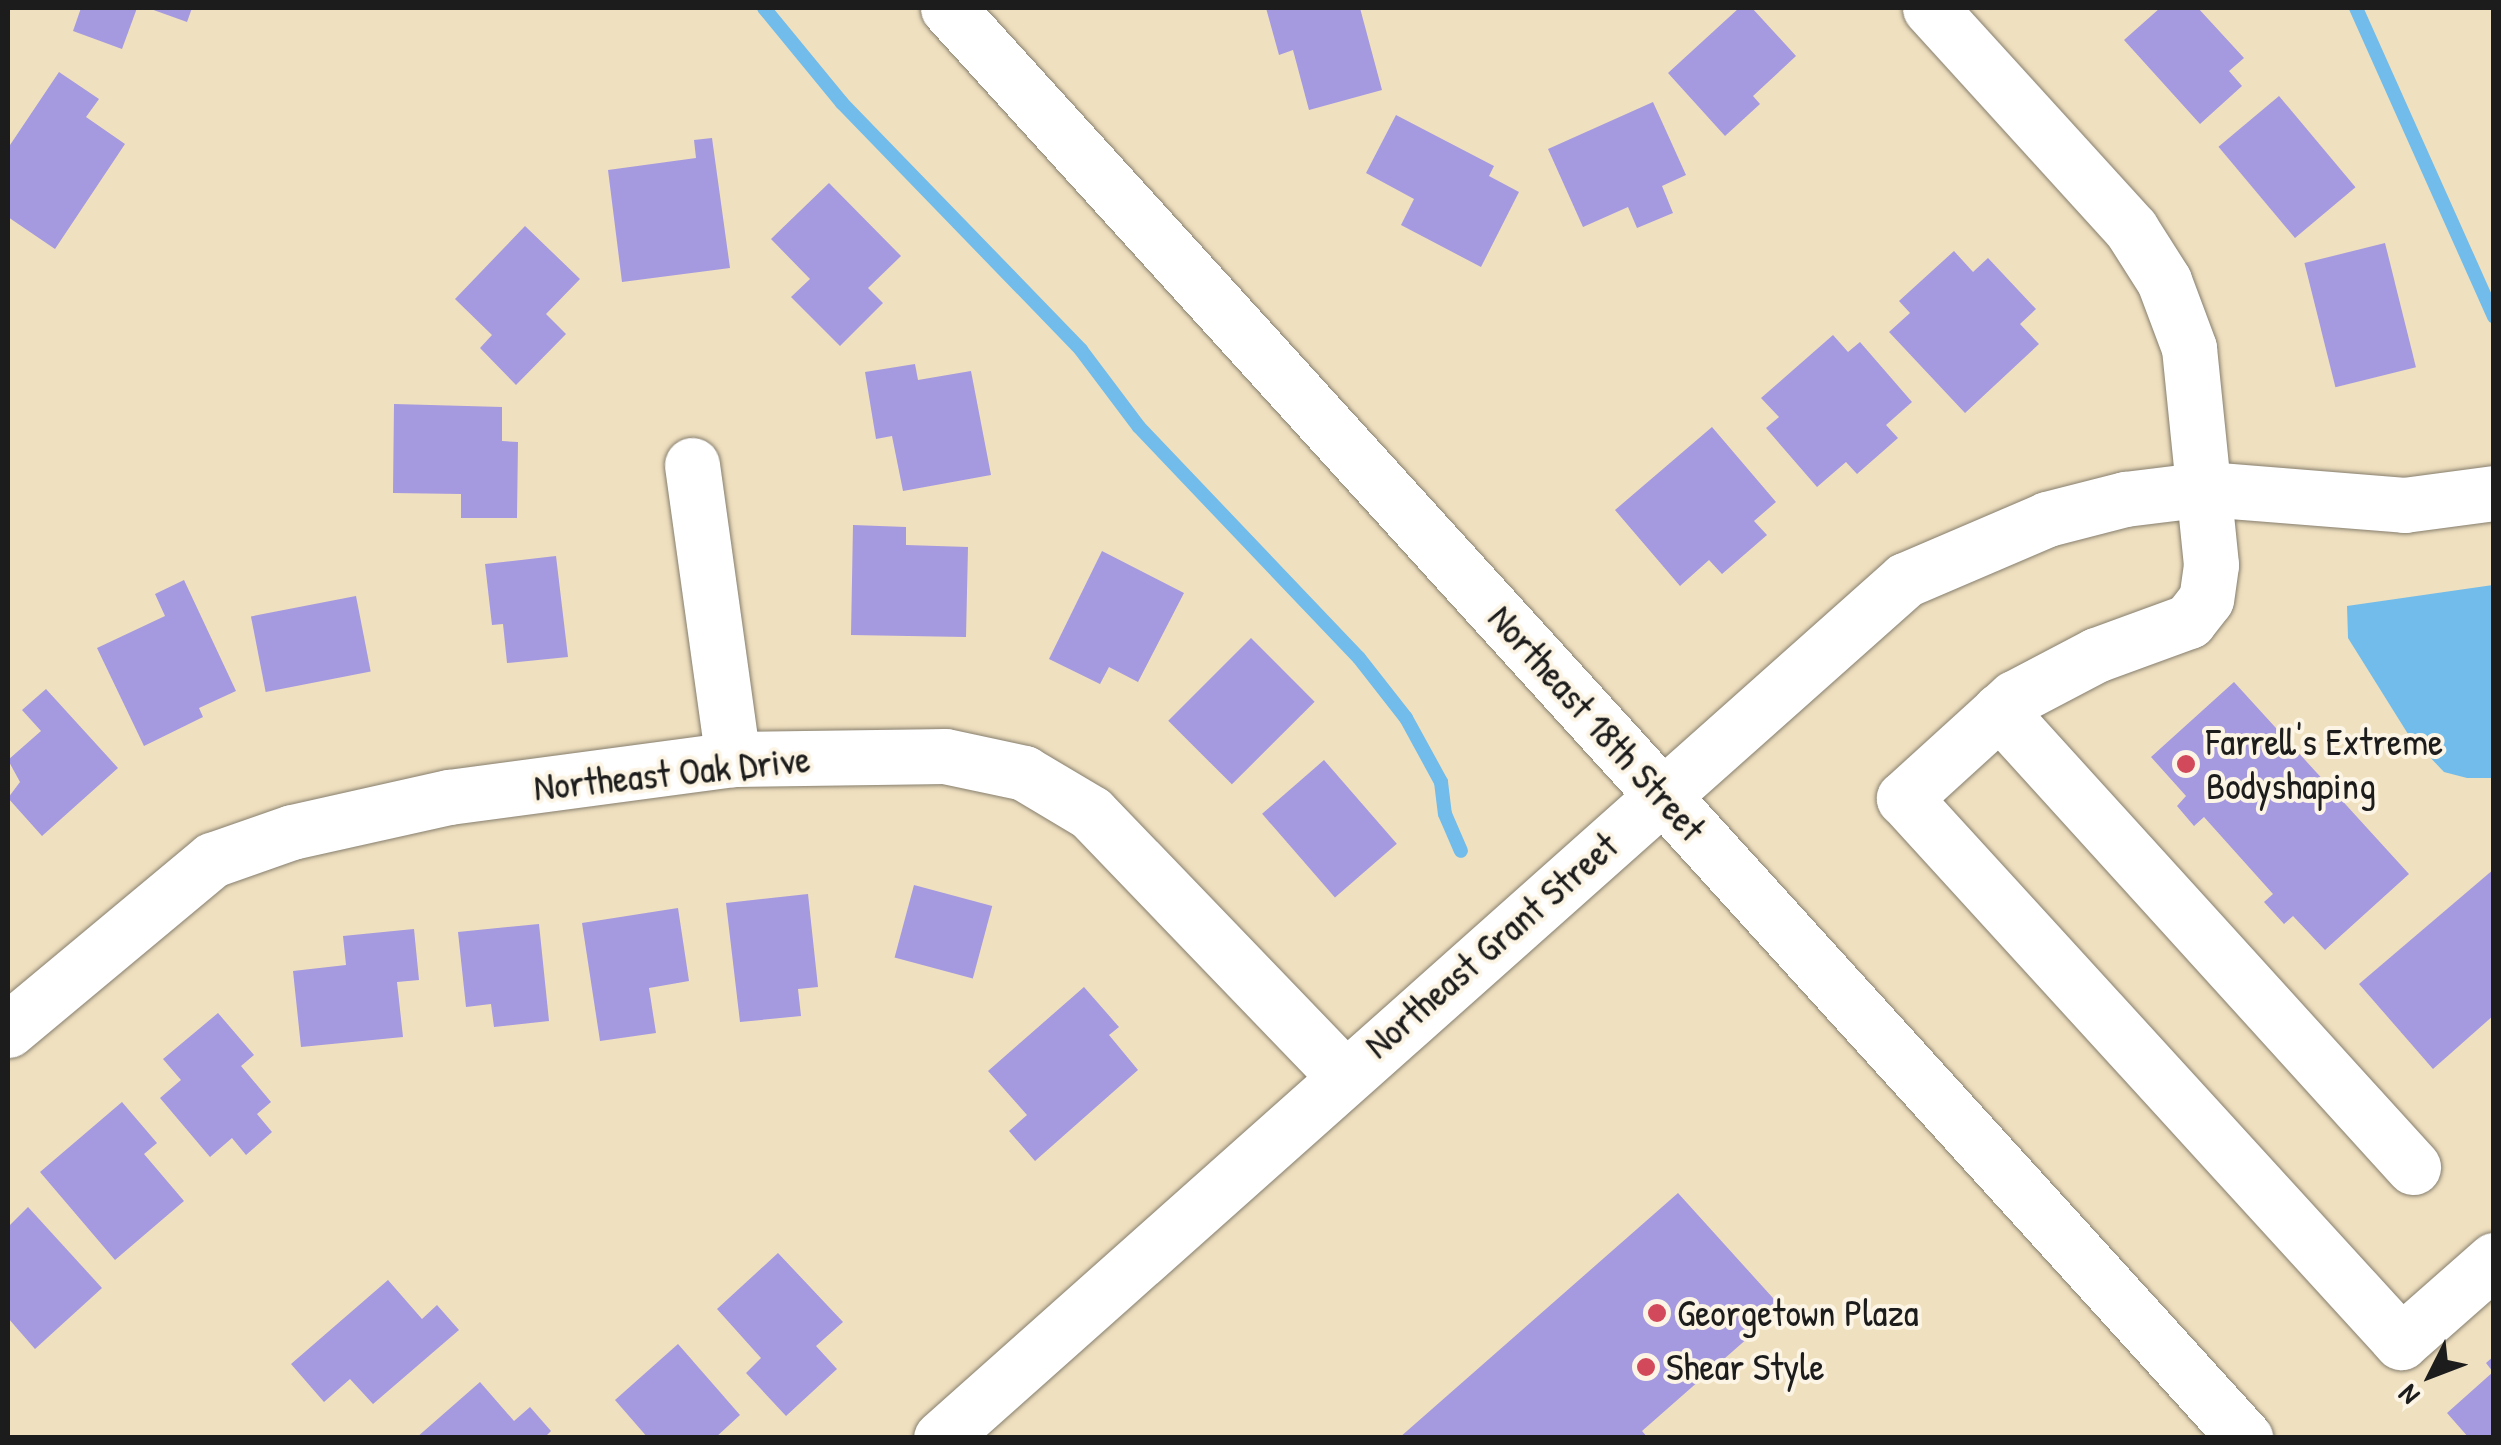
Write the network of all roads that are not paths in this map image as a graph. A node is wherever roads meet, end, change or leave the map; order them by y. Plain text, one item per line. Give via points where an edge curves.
1 (948, 8) edge
2 (1930, 8) edge
3 (692, 465) dead end
4 (2206, 488) junction
5 (2494, 493) edge
6 (1999, 712) junction
7 (734, 759) junction
8 (1662, 794) junction
9 (8, 1030) edge
10 (1343, 1075) junction
11 (2413, 1167) dead end
12 (2494, 1260) edge
13 (941, 1438) edge
14 (2245, 1438) edge

1 - 8 street, Northeast 18th Street
2 - 4 street via 2132,230 2164,282 2189,348
3 - 7 street
4 - 5 street, Northeast Grant Street via 2404,506
4 - 6 street via 2211,566 2206,599 2189,622 2053,674
4 - 8 street, Northeast Grant Street via 2125,499 2047,520 1905,580
6 - 11 street
6 - 12 street via 1904,798 2401,1342
7 - 9 street, Northeast Oak Drive via 448,797 292,832 212,860
7 - 10 street, Northeast Oak Drive via 944,756 997,765 1059,791 1154,873
8 - 10 street, Northeast Grant Street
8 - 14 street, Northeast 18th Street
10 - 13 street, Northeast Grant Street

